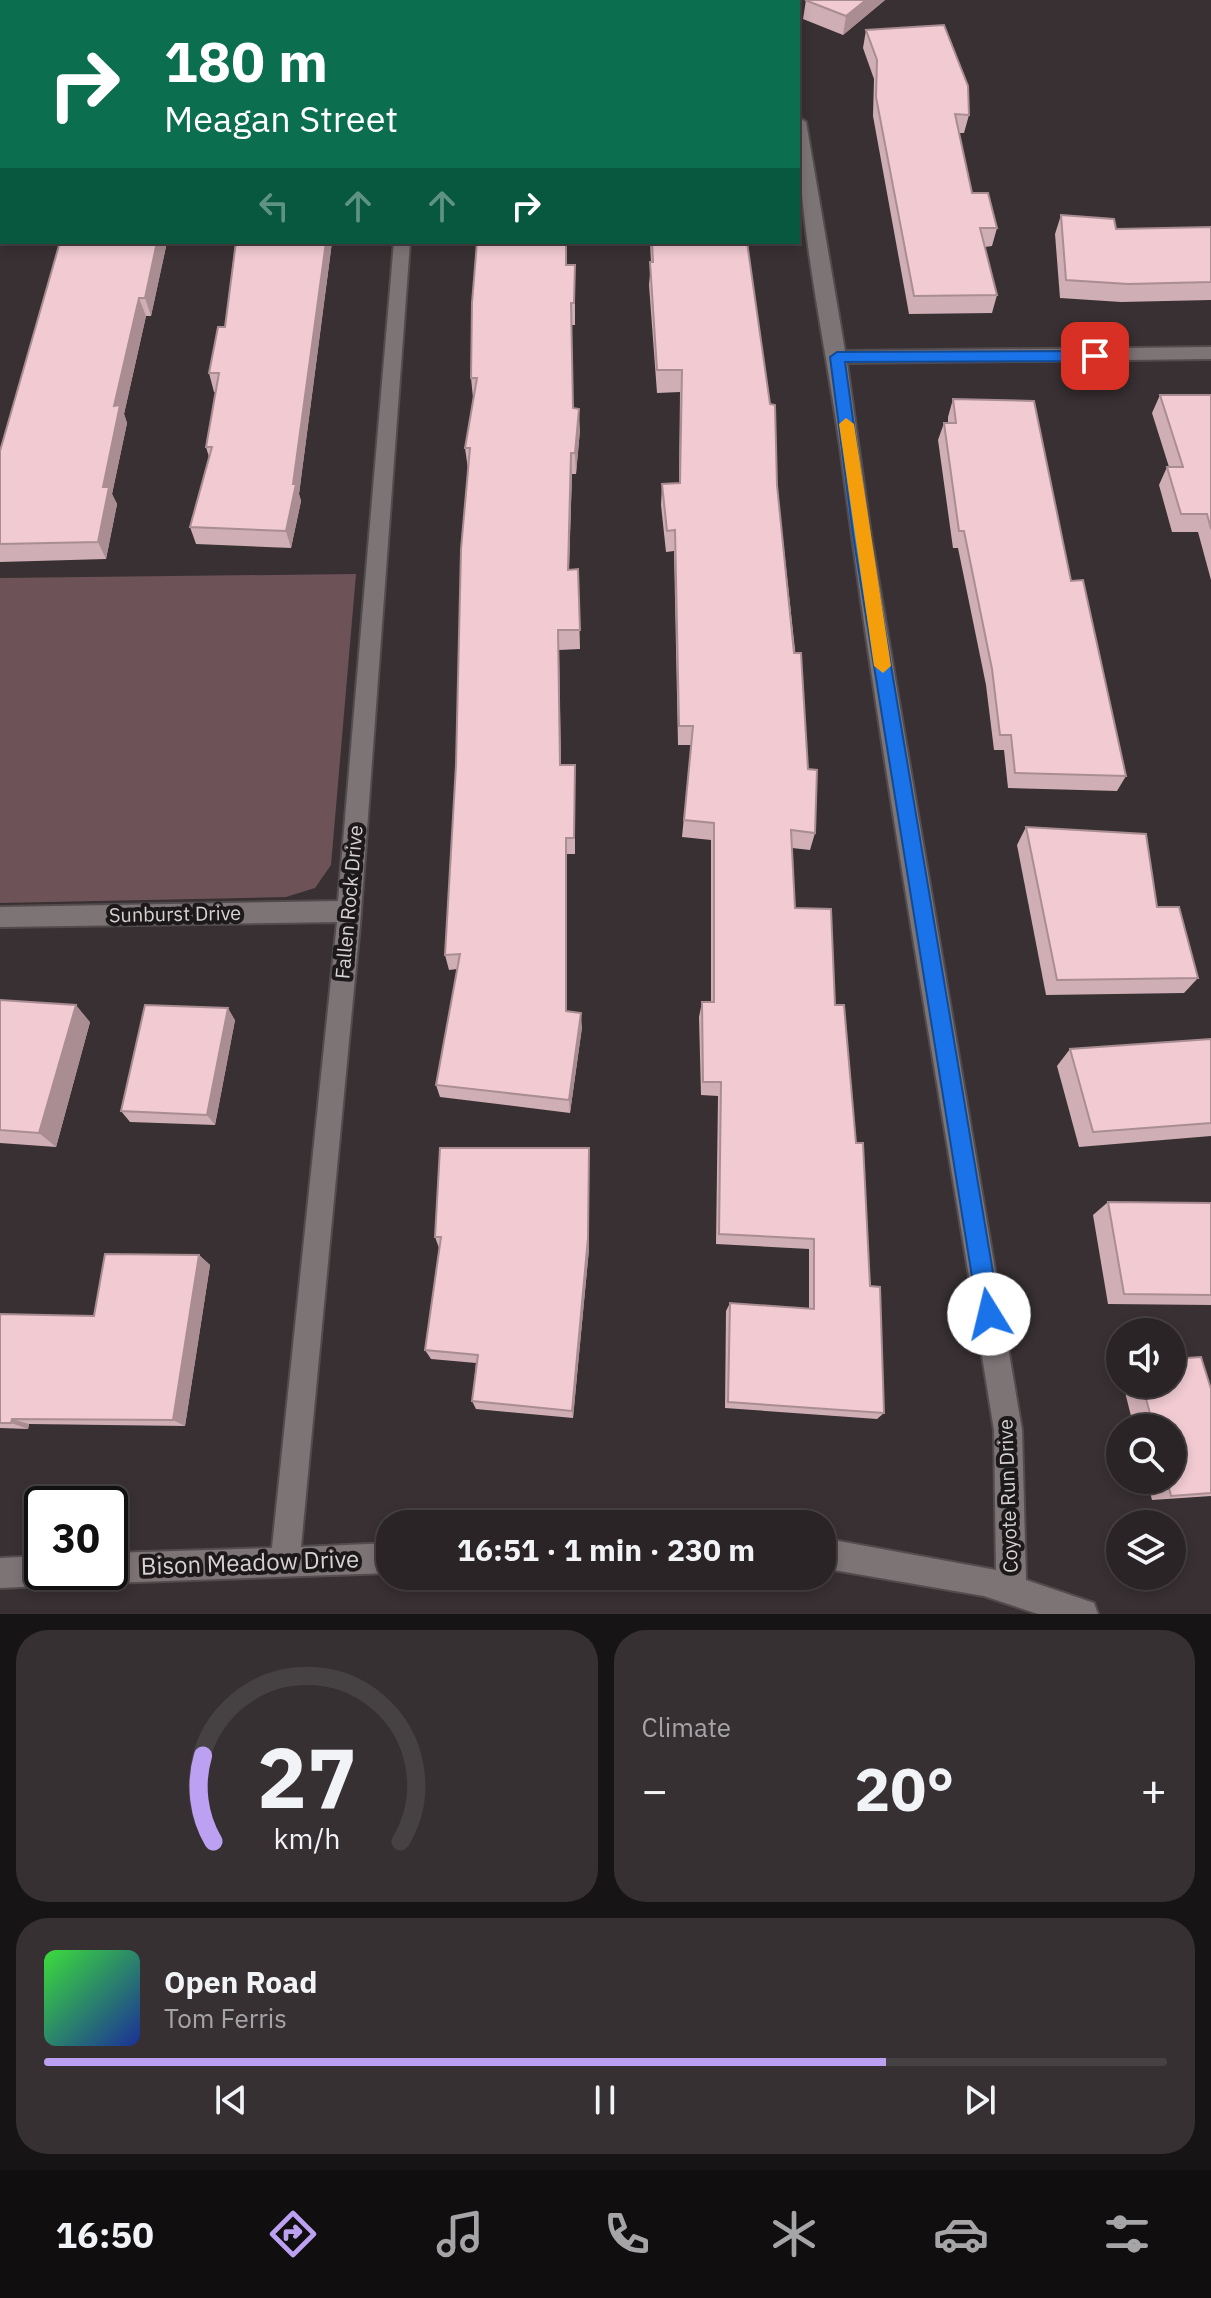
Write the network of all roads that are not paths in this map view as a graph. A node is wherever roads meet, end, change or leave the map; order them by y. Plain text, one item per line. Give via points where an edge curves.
1 (800, 134) edge
2 (402, 244) edge
3 (1211, 353) edge
4 (837, 357) junction
5 (349, 911) junction
6 (0, 917) edge
7 (836, 1555) edge
8 (376, 1559) edge
9 (285, 1562) junction
10 (128, 1567) edge
11 (24, 1572) edge
12 (0, 1573) edge
13 (1011, 1590) junction
14 (1083, 1614) edge

1 - 4 street, Coyote Run Drive
2 - 5 street, Fallen Rock Drive
3 - 4 street
4 - 13 street, Coyote Run Drive via 861,535 1008,1430
5 - 6 street, Sunburst Drive
5 - 9 street, Fallen Rock Drive
7 - 13 street
8 - 9 street, Bison Meadow Drive
9 - 10 street, Bison Meadow Drive
11 - 12 street
13 - 14 street

